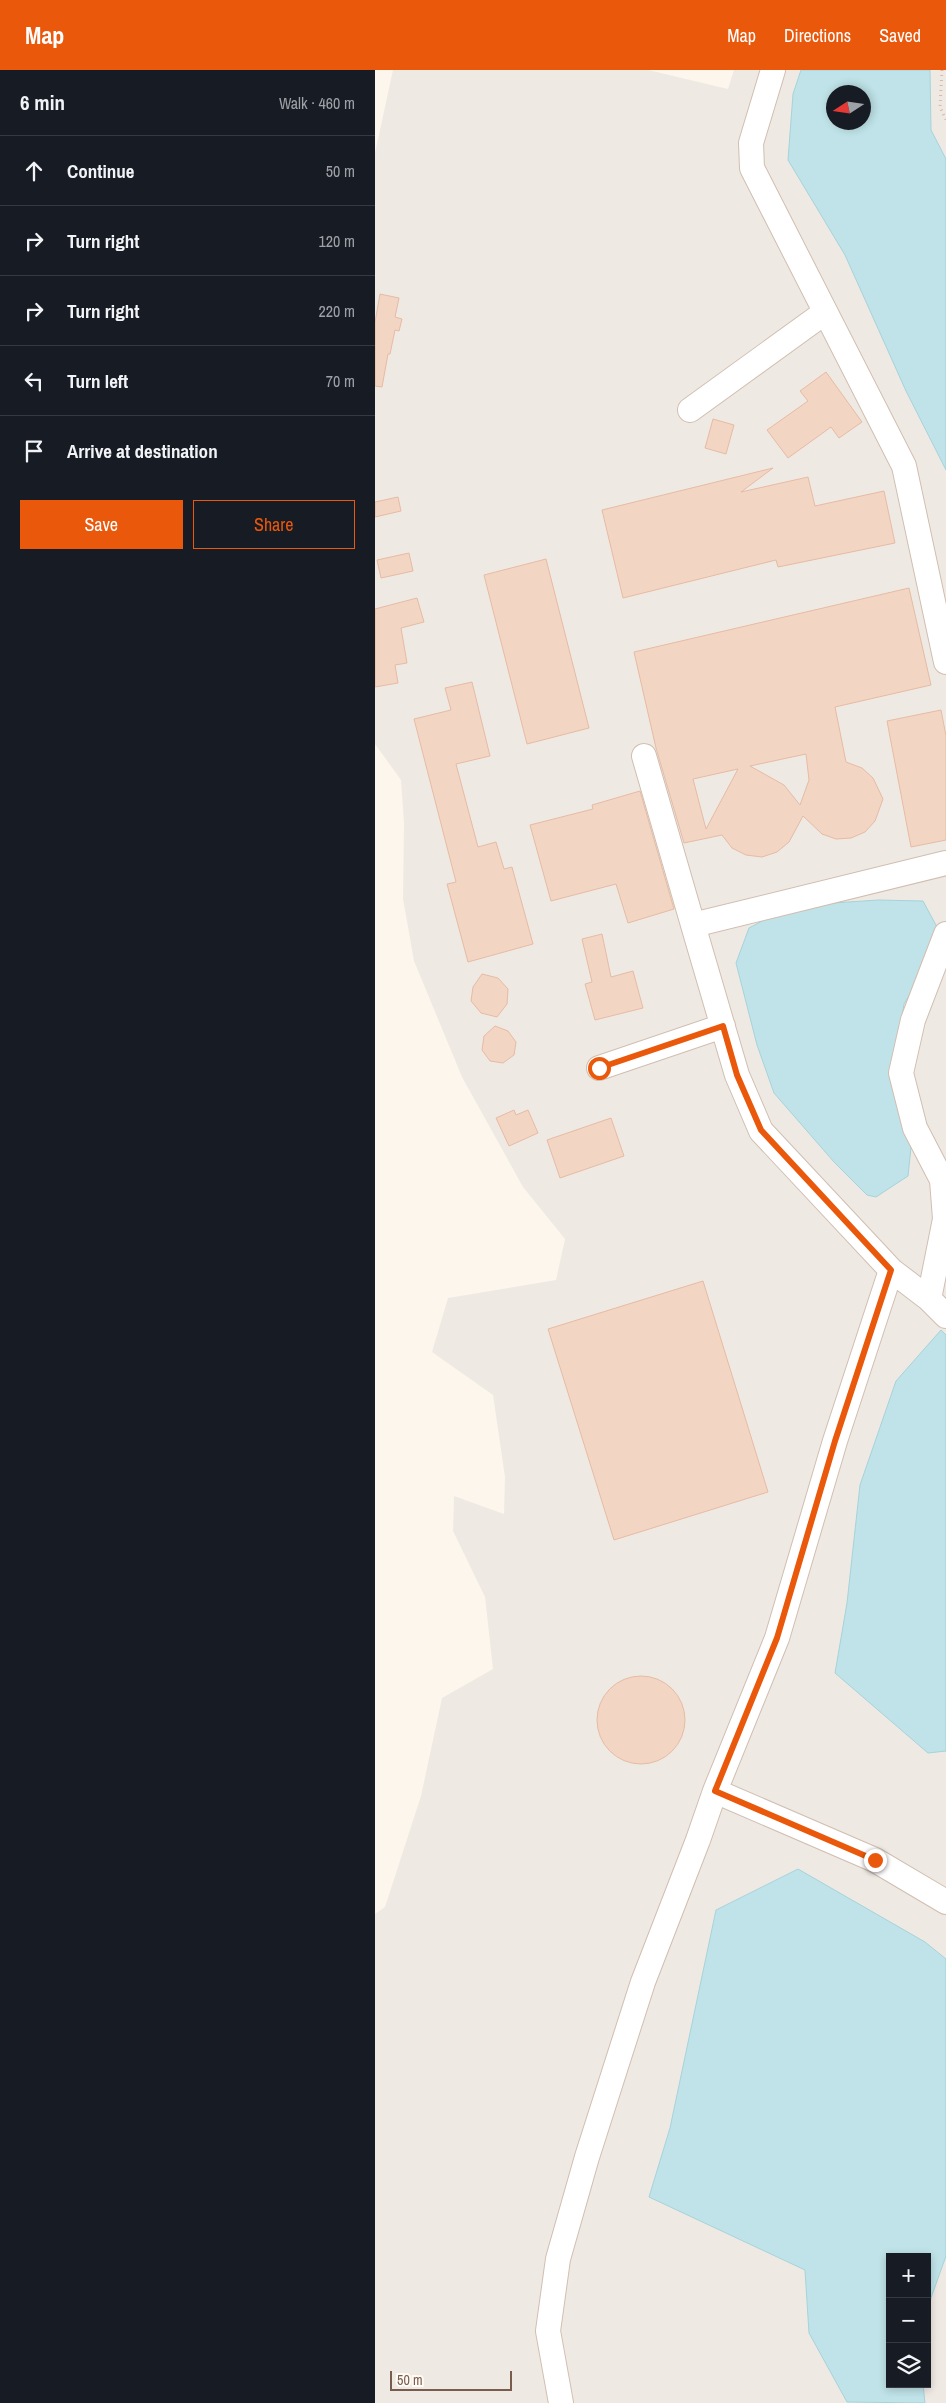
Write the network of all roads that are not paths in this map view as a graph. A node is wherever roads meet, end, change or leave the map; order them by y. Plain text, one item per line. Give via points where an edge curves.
1 (773, 70) edge
2 (824, 312) junction
3 (690, 410) dead end
4 (946, 662) edge
5 (644, 756) dead end
6 (946, 863) edge
7 (693, 926) junction
8 (946, 934) edge
9 (723, 1026) junction
10 (599, 1068) dead end
11 (891, 1270) junction
12 (929, 1299) junction
13 (946, 1316) edge
14 (715, 1791) junction
15 (946, 1902) edge
16 (561, 2403) edge

1 - 2 lane via 751,143 752,168
2 - 3 lane
2 - 4 lane via 904,466
5 - 7 lane
6 - 7 lane
7 - 9 lane
8 - 12 lane via 913,1020 901,1073 915,1128 942,1180 945,1219
9 - 10 lane
9 - 11 lane via 737,1075 761,1130
11 - 12 lane
11 - 14 lane via 835,1441 777,1638
12 - 13 lane
14 - 15 lane via 875,1860
14 - 16 lane via 643,1982 558,2259 548,2331

